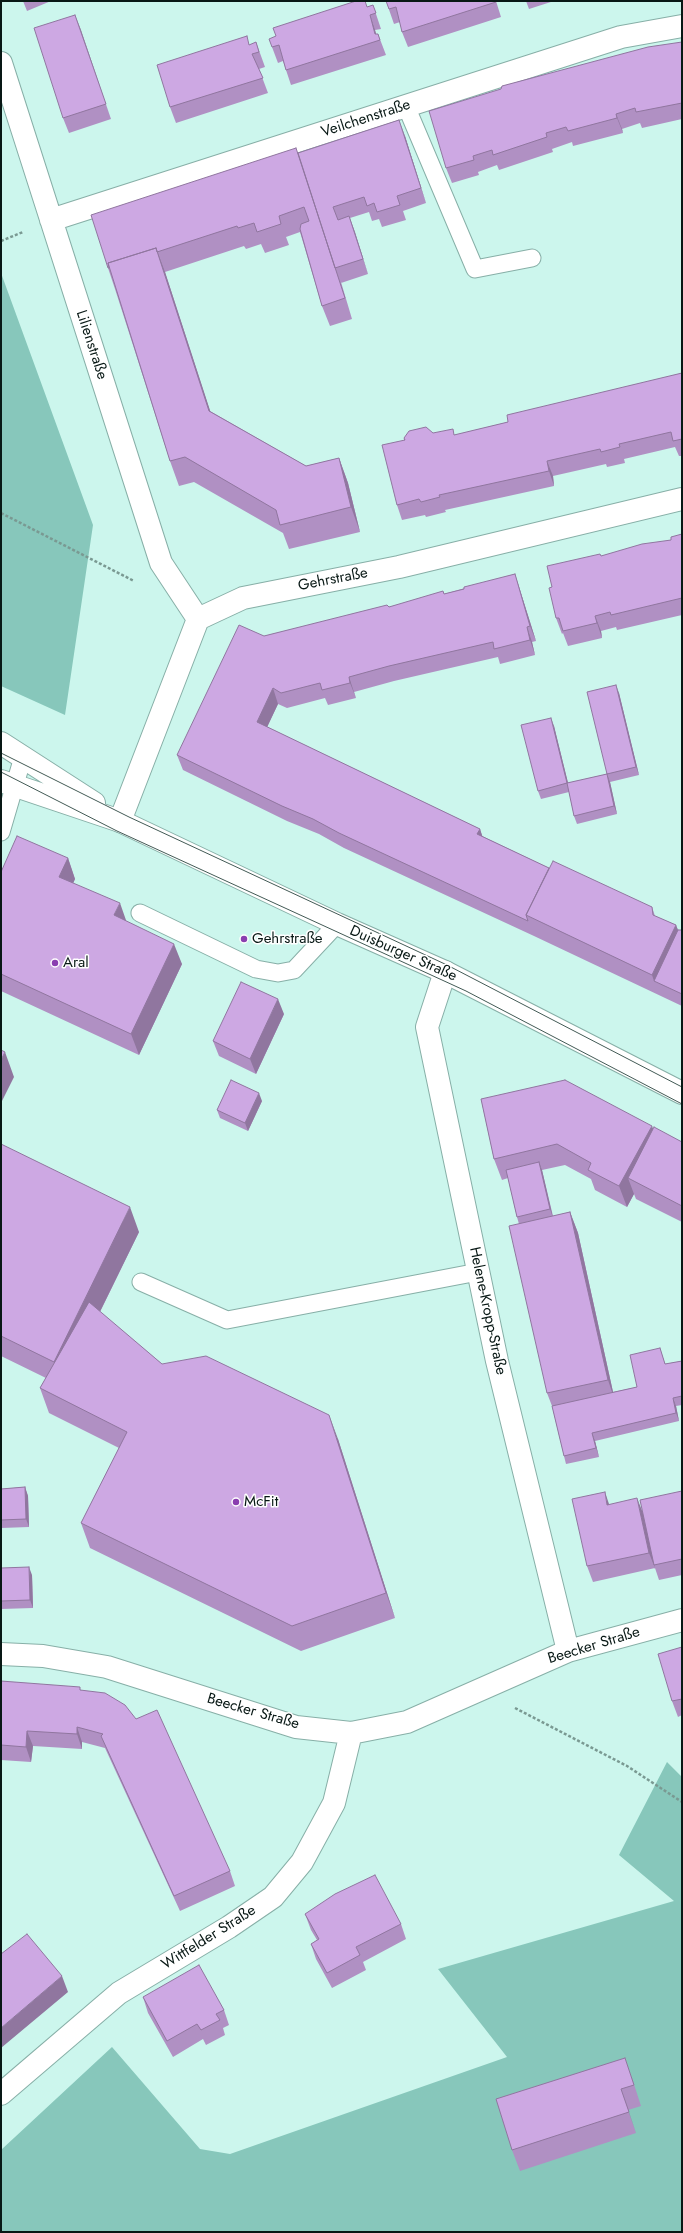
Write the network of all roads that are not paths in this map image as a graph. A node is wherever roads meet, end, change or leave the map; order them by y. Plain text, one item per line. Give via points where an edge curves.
1 (682, 26) edge
2 (1, 63) edge
3 (406, 106) junction
4 (51, 220) junction
5 (532, 258) dead end
6 (682, 499) edge
7 (198, 619) junction
8 (1, 743) edge
9 (22, 757) junction
10 (8, 784) edge
11 (120, 821) junction
12 (1, 832) edge
13 (140, 913) dead end
14 (337, 924) junction
15 (445, 972) junction
16 (682, 1094) edge
17 (478, 1272) junction
18 (141, 1282) dead end
19 (682, 1620) edge
20 (568, 1651) junction
21 (1, 1654) edge
22 (351, 1733) junction
23 (1, 2094) edge

1 - 3 street, Veilchenstraße via 621,37
2 - 4 street, Lilienstraße
3 - 4 street, Veilchenstraße
3 - 5 lane via 475,269
4 - 7 street, Lilienstraße via 161,563
6 - 7 street, Gehrstraße via 399,567 243,598
7 - 11 street
8 - 9 street, Duisburger Straße
9 - 10 lane
9 - 11 street, Duisburger Straße
10 - 11 street, Duisburger Straße
10 - 12 lane
11 - 14 street, Duisburger Straße
13 - 14 lane via 256,969 278,973 294,970
14 - 15 street, Duisburger Straße
15 - 16 street, Duisburger Straße
15 - 17 street, Helene-Kropp-Straße via 426,1027
17 - 18 lane via 227,1320
17 - 20 street, Helene-Kropp-Straße via 496,1361
19 - 20 street, Beecker Straße
20 - 22 street, Beecker Straße via 407,1722
21 - 22 street, Beecker Straße via 43,1656 107,1667 296,1727
22 - 23 street, Wittfelder Straße via 334,1803 302,1862 273,1898 119,1994

